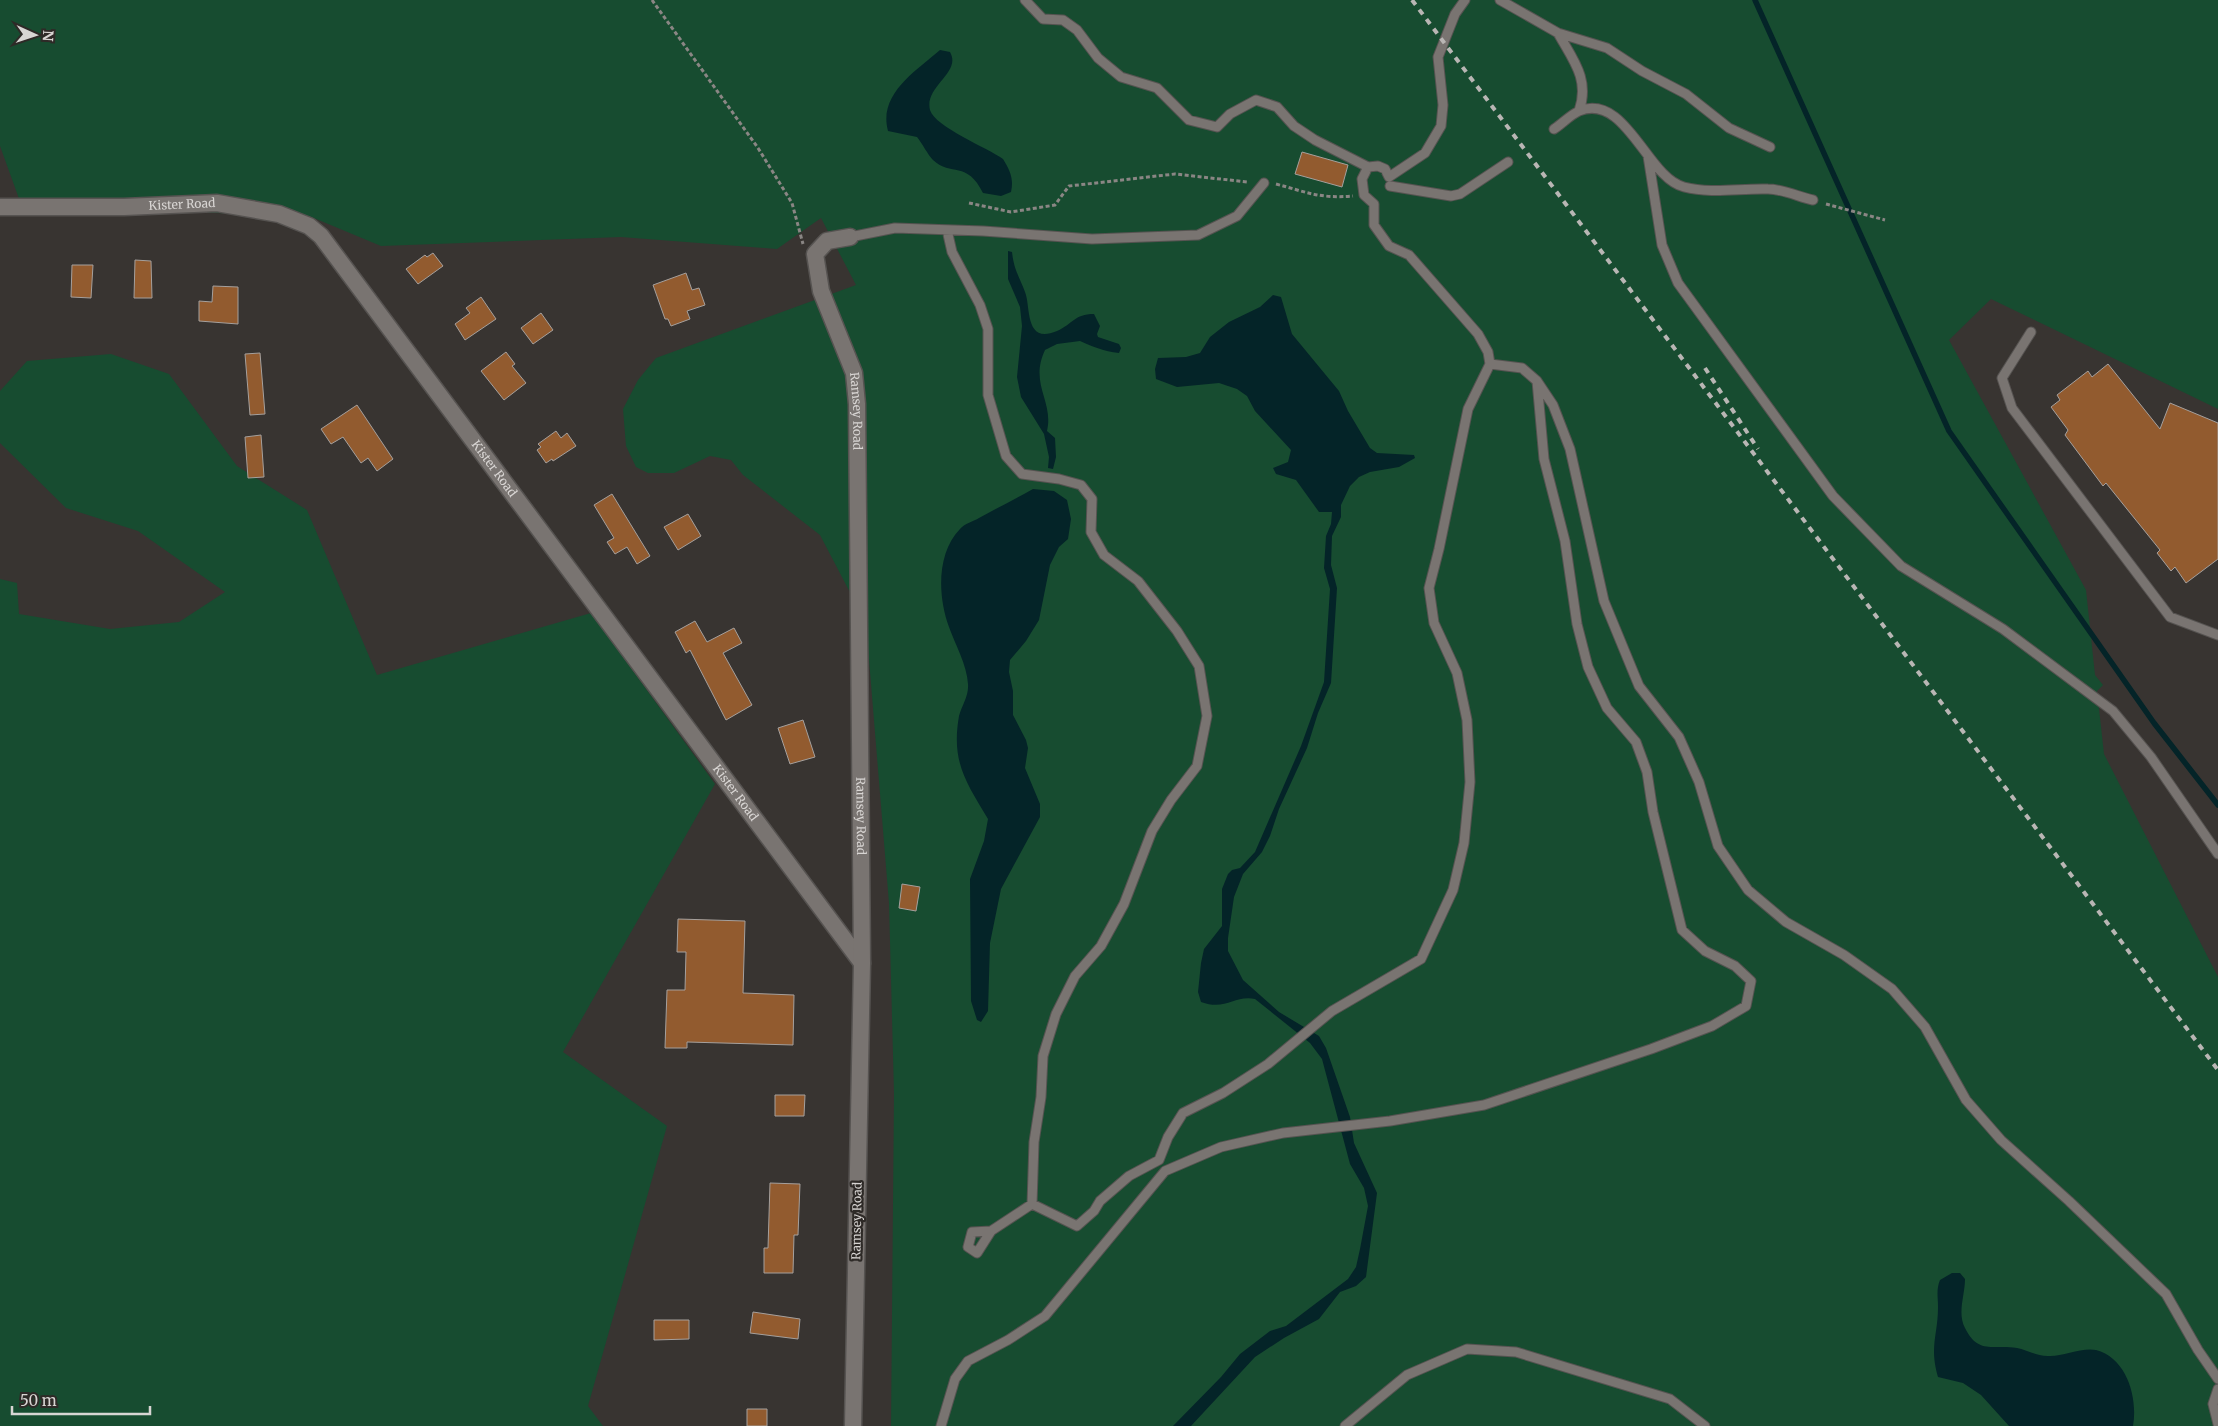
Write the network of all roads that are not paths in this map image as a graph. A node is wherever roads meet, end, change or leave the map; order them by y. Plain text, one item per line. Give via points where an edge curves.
1 (1026, 0) edge
2 (1465, 0) edge
3 (1500, 0) edge
4 (1558, 33) junction
5 (1579, 111) junction
6 (1554, 129) dead end
7 (1770, 147) dead end
8 (1648, 156) junction
9 (1508, 162) dead end
10 (1368, 166) junction
11 (1264, 183) road end
12 (1390, 186) dead end
13 (1813, 200) road end
14 (0, 207) edge
15 (947, 230) junction
16 (850, 237) joint
17 (2031, 332) dead end
18 (1490, 364) junction
19 (1537, 381) junction
20 (2218, 635) edge
21 (2218, 854) edge
22 (862, 964) junction
23 (1032, 1204) junction
24 (991, 1231) dead end
25 (2218, 1379) edge
26 (2218, 1389) edge
27 (2218, 1424) edge
28 (853, 1426) edge
29 (941, 1426) edge
30 (1345, 1426) edge
31 (1704, 1426) edge

1 - 10 lane via 1043,19 1063,20 1077,30 1098,58 1121,77 1157,88 1189,120 1217,127 1230,114 1256,100 1277,107 1294,126
2 - 10 lane via 1455,14 1438,56 1443,105 1441,126 1425,153 1389,177 1378,166
3 - 4 lane
4 - 5 lane via 1581,76 1583,94
4 - 7 lane via 1607,48 1686,94 1729,128
5 - 6 lane
5 - 8 lane via 1603,111 1617,118
8 - 13 lane via 1664,174 1682,187 1711,191 1770,189
8 - 21 lane via 1662,245 1678,283 1833,496 1902,566 2003,630 2113,711 2151,757
9 - 12 lane via 1460,194 1451,196
10 - 18 lane via 1362,179 1364,195 1374,204 1374,225 1389,246 1409,255 1478,334 1488,352
11 - 15 lane via 1237,216 1198,235 1092,239
14 - 22 street, Kister Road via 216,203 279,214 309,226 327,244
15 - 16 lane via 895,228
15 - 23 lane via 952,252 980,305 988,329 988,395 1006,456 1022,474 1081,485 1092,500 1091,532 1104,555 1138,581 1177,630 1198,666 1207,716 1197,766 1152,830 1124,904 1101,946 1074,976 1056,1014 1043,1056 1034,1142
16 - 22 street, Ramsey Road via 828,241 815,254 821,290 854,373 857,404
17 - 20 lane via 2002,378 2012,408 2170,617
18 - 19 lane via 1522,368
18 - 23 lane via 1468,409 1429,588 1434,623 1457,673 1467,720 1470,782 1464,843 1453,890 1421,959 1332,1011 1268,1064 1223,1093 1183,1113 1159,1160 1129,1176 1077,1226
19 - 25 lane via 1553,405 1570,449 1607,610 1639,686 1678,737 1699,782 1718,846 1748,890 1786,922 1844,955 1892,989 1925,1027 1966,1100 2001,1140 2166,1294
19 - 29 lane via 1544,459 1565,541 1577,624 1588,667 1607,708 1636,742 1647,772 1653,812 1682,930 1705,951 1735,966 1751,982 1746,1006 1712,1026 1651,1050 1484,1105 1390,1121 1283,1133 1221,1147 1165,1172 1045,1316 968,1361 955,1379
22 - 28 street, Ramsey Road
23 - 24 lane
26 - 27 lane via 2213,1404
30 - 31 lane via 1407,1375 1467,1349 1516,1352 1670,1399

